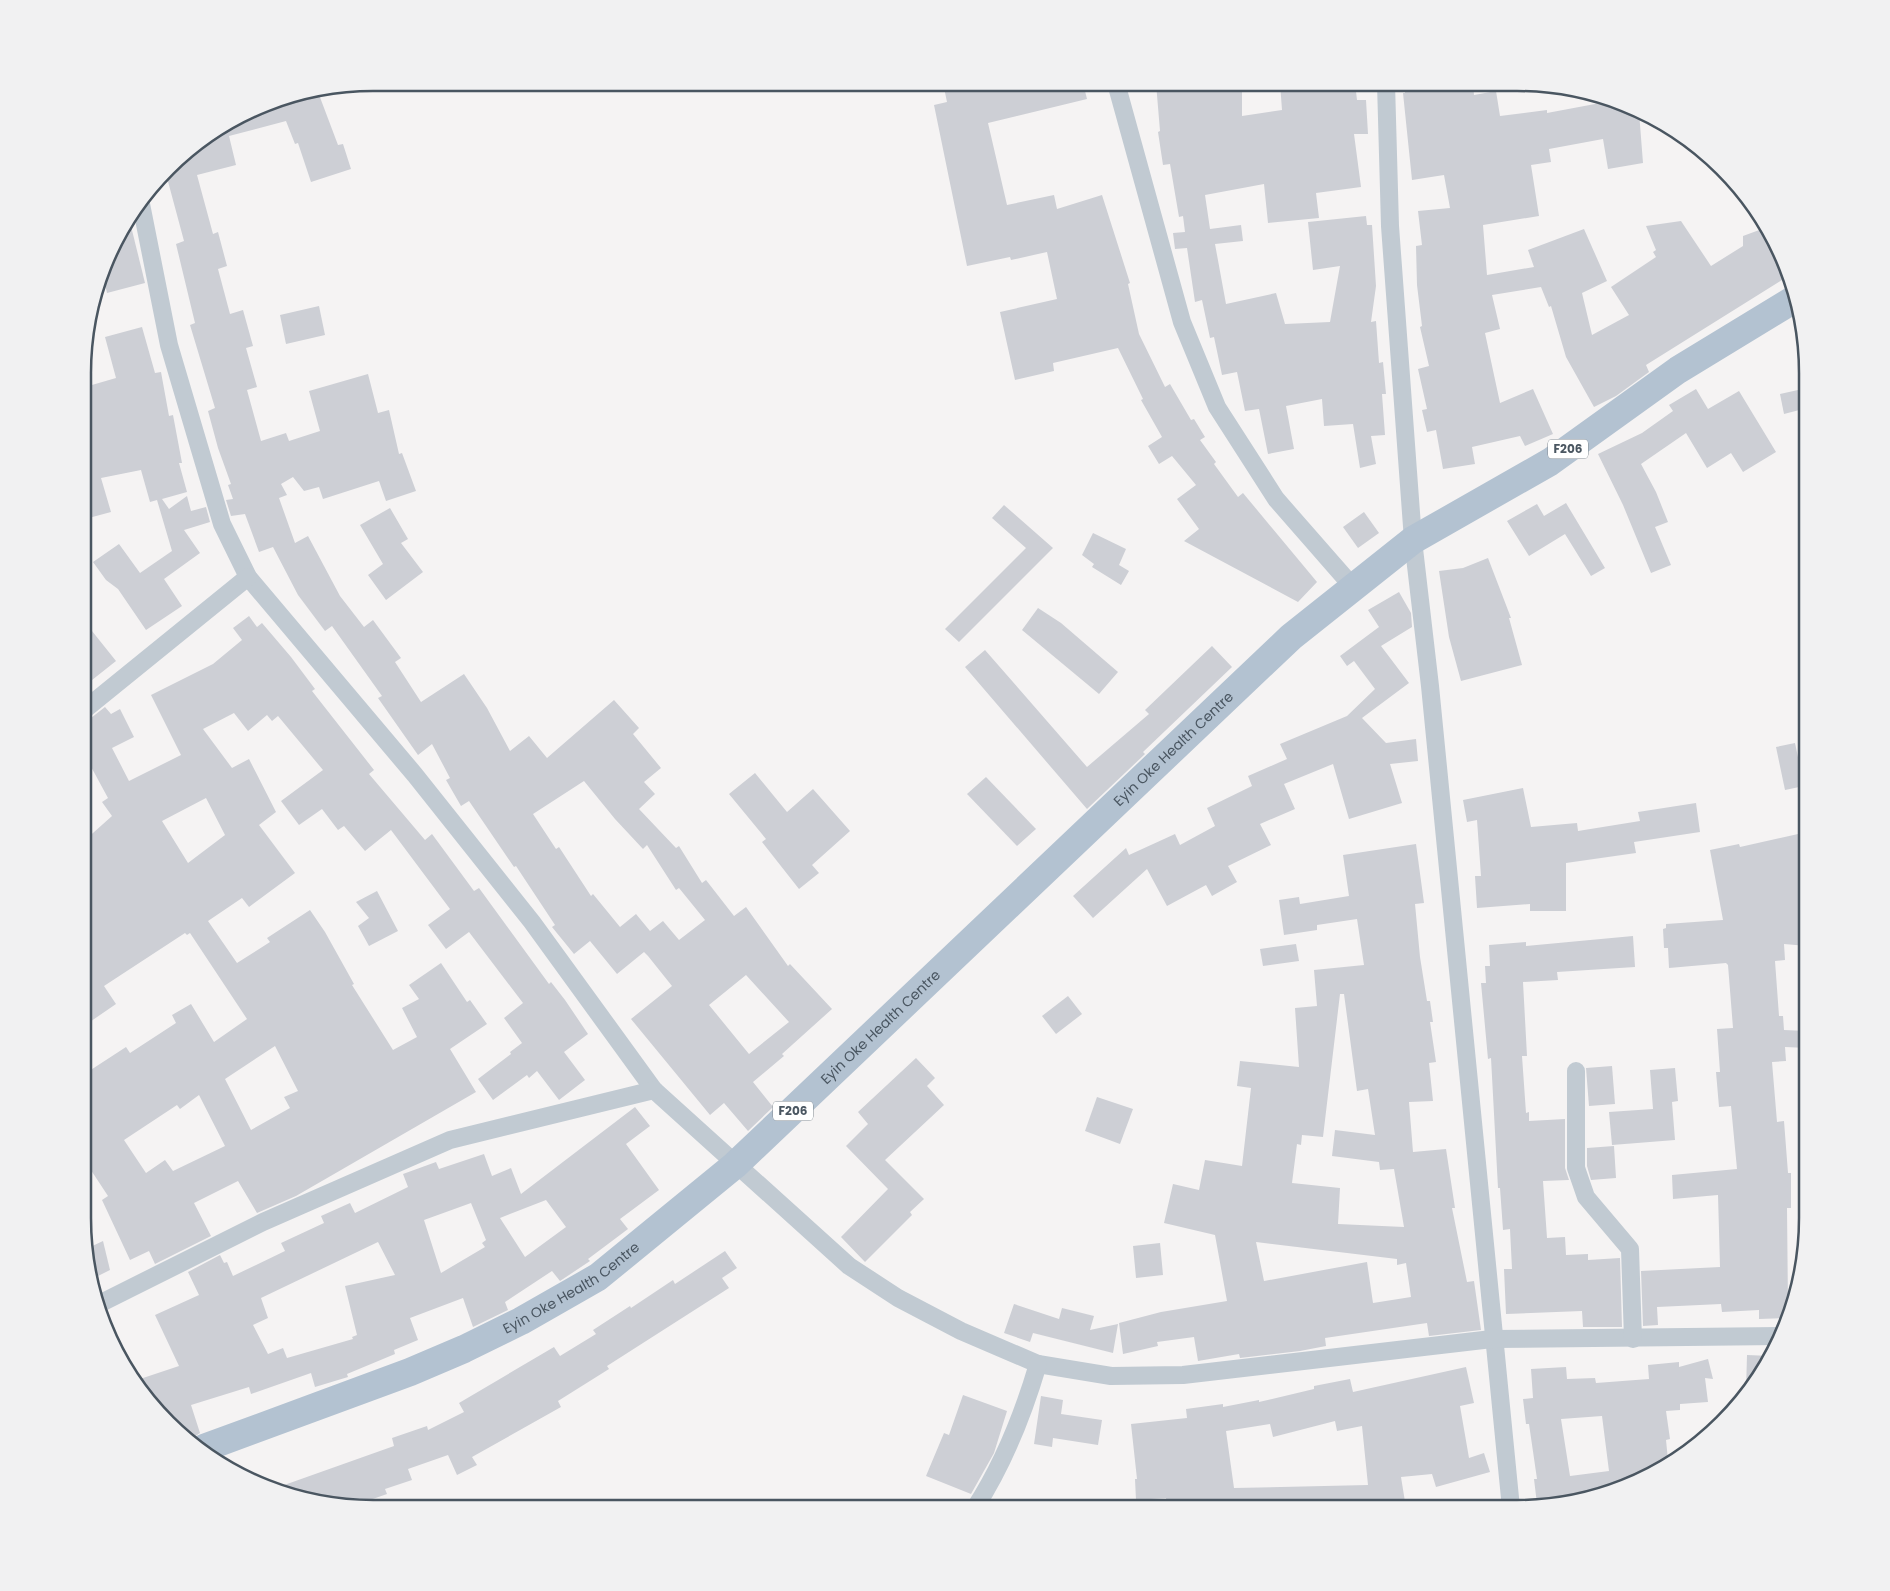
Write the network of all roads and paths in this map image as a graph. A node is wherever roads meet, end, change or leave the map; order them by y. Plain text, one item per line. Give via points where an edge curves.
1 (1118, 91) edge
2 (1386, 91) edge
3 (142, 211) edge
4 (1789, 302) edge
5 (1413, 540) junction
6 (248, 577) junction
7 (1348, 592) junction
8 (91, 704) edge
9 (1576, 1071) dead end
10 (654, 1090) junction
11 (736, 1165) junction
12 (104, 1301) edge
13 (1773, 1336) edge
14 (1633, 1338) junction
15 (1492, 1339) junction
16 (1038, 1364) junction
17 (213, 1450) edge
18 (980, 1500) edge
19 (1509, 1500) edge

1 - 7 street via 1182,322 1217,407 1276,499
2 - 5 street via 1390,226
3 - 6 street via 169,345 222,524
4 - 5 main road, F206 via 1678,370 1550,462
5 - 7 main road, F206
5 - 15 street via 1434,724
6 - 8 street
6 - 10 street via 415,775 526,914
7 - 11 main road, Eyin Oke Health Centre / F206 via 1291,637
9 - 14 street via 1576,1168 1586,1197 1630,1249
10 - 11 street
10 - 12 street via 450,1140 263,1222
11 - 16 street via 849,1266 898,1298 962,1331
11 - 17 main road, Eyin Oke Health Centre / F206 via 598,1277 521,1321 410,1372
13 - 14 street
14 - 15 street
15 - 16 street via 1183,1375 1111,1376
15 - 19 street
16 - 18 street via 1027,1404 996,1476

